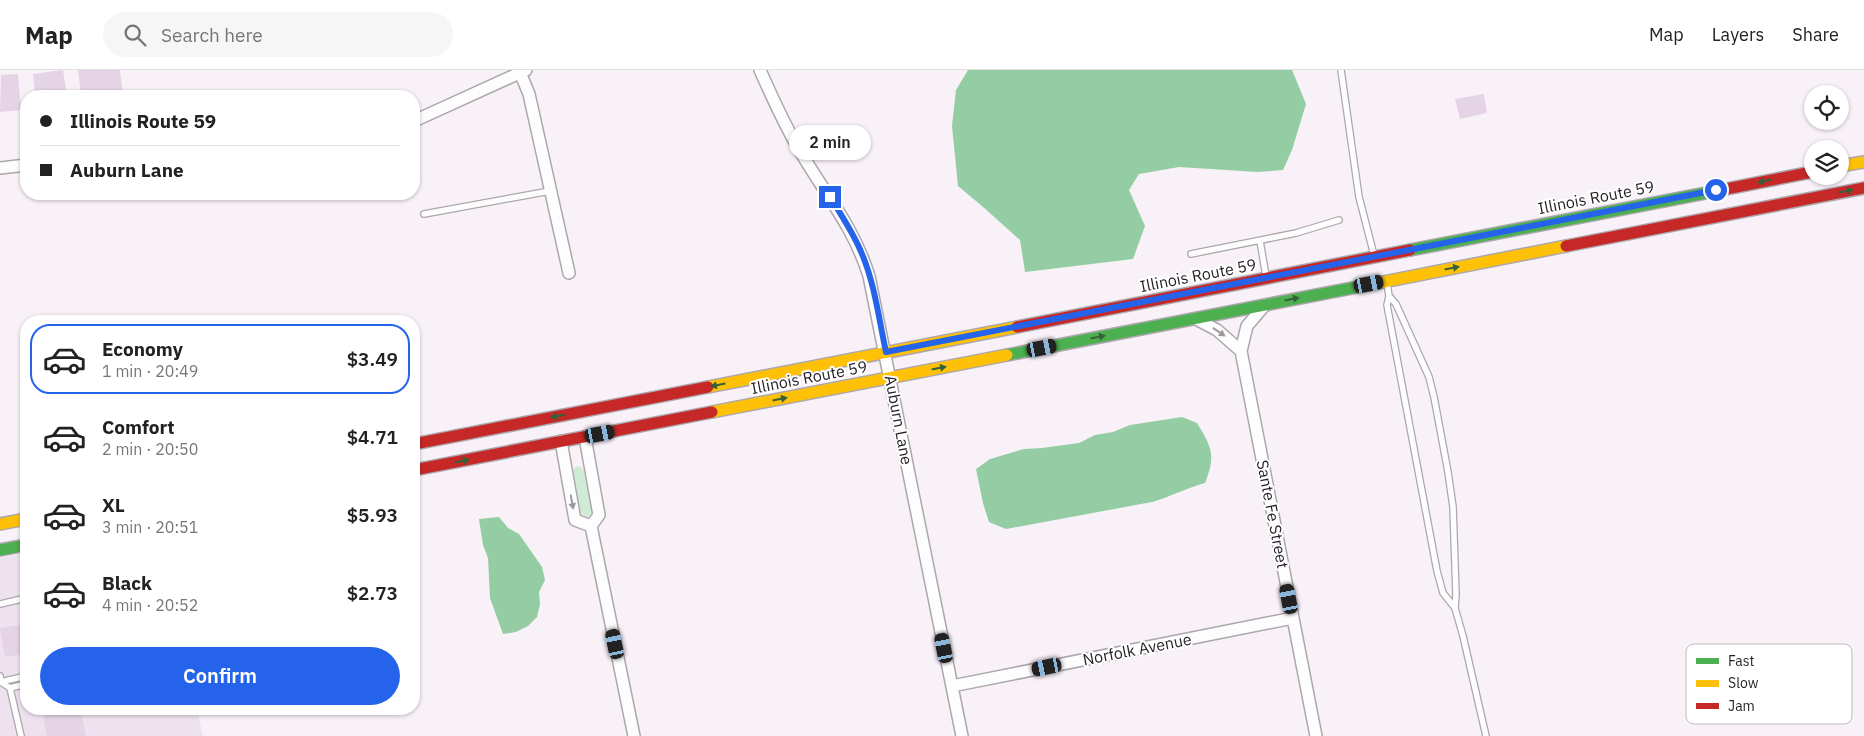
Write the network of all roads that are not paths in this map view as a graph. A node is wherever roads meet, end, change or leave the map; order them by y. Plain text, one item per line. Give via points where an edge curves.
1 (760, 70) edge
2 (1341, 70) edge
3 (522, 71) edge
4 (420, 118) edge
5 (1864, 162) edge
6 (1849, 164) edge
7 (20, 166) edge
8 (0, 168) edge
9 (1804, 174) edge
10 (1864, 188) edge
11 (550, 191) junction
12 (424, 214) dead end
13 (1339, 220) dead end
14 (1260, 241) junction
15 (1191, 254) dead end
16 (1375, 257) junction
17 (569, 273) dead end
18 (1266, 278) junction
19 (1386, 281) junction
20 (1389, 296) junction
21 (1265, 304) junction
22 (1194, 318) junction
23 (1241, 351) junction
24 (886, 352) junction
25 (891, 377) junction
26 (585, 437) junction
27 (561, 442) junction
28 (420, 443) edge
29 (420, 469) edge
30 (20, 521) edge
31 (0, 524) edge
32 (591, 526) junction
33 (20, 546) edge
34 (0, 550) edge
35 (20, 599) edge
36 (0, 604) edge
37 (1454, 608) junction
38 (1293, 618) junction
39 (20, 677) edge
40 (0, 680) edge
41 (20, 686) edge
42 (952, 686) junction
43 (10, 688) junction
44 (21, 736) edge
45 (634, 736) edge
46 (962, 736) edge
47 (1316, 736) edge
48 (1486, 736) edge

1 - 24 street, Auburn Lane via 802,156 858,244 869,276
2 - 16 lane via 1359,197
3 - 4 street
3 - 11 street
5 - 6 main road
7 - 8 street
9 -> 16 main road, Illinois Route 59
19 -> 10 main road, Illinois Route 59
11 - 12 lane
11 - 17 street
13 - 14 lane
14 - 15 lane
14 - 18 lane
16 - 18 main road, Illinois Route 59
18 - 24 main road, Illinois Route 59
19 - 20 lane
21 -> 19 main road, Illinois Route 59
20 - 37 lane via 1388,305 1437,571 1443,593
20 - 37 lane via 1396,304 1429,377 1434,396 1453,507
21 - 22 main road, Illinois Route 59
21 - 23 street, Sante Fe Street via 1247,326
22 -> 23 street via 1217,330
25 -> 22 main road, Illinois Route 59
23 - 38 street, Sante Fe Street
24 - 25 street, Auburn Lane
24 -> 28 main road, Illinois Route 59
26 -> 25 main road, Illinois Route 59
25 - 42 street, Auburn Lane
26 - 27 main road, Illinois Route 59
26 - 32 street via 599,515
29 -> 27 main road, Illinois Route 59
27 -> 32 street via 576,520
30 - 31 main road
32 - 45 street
33 - 34 main road
35 - 36 lane
37 - 48 lane
38 - 42 street, Norfolk Avenue
38 - 47 street, Sante Fe Street
39 - 40 lane
40 - 43 lane
41 - 43 lane
42 - 46 street, Auburn Lane
43 - 44 lane

